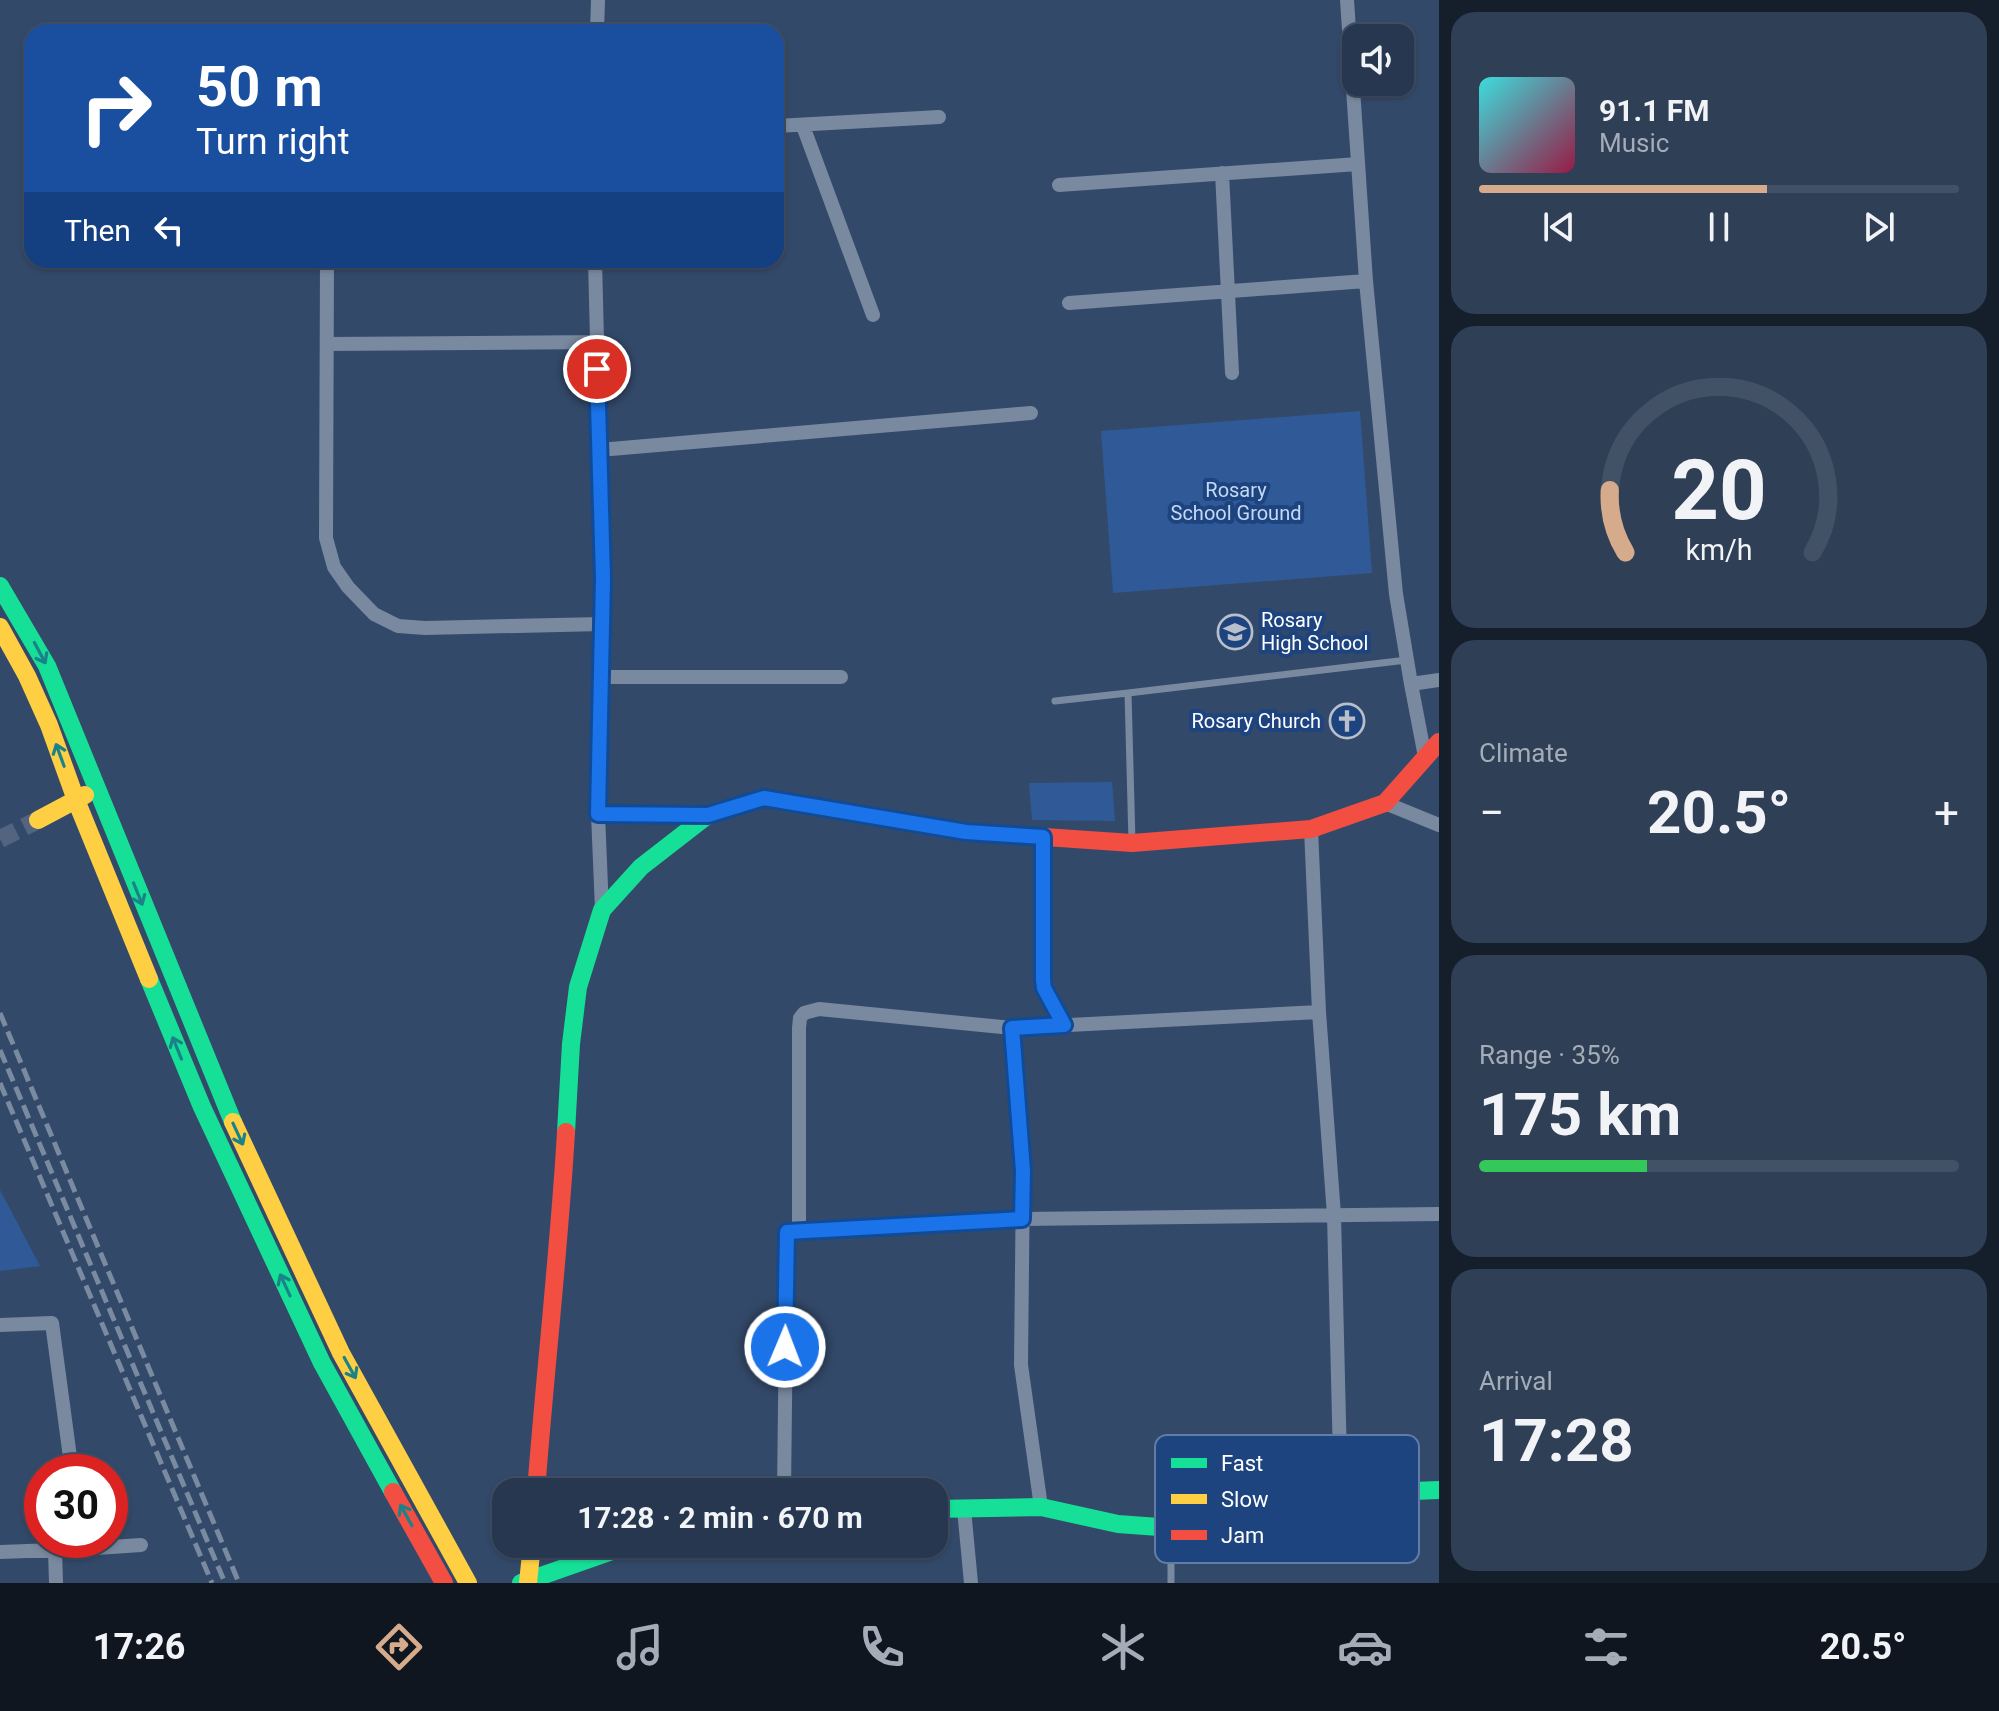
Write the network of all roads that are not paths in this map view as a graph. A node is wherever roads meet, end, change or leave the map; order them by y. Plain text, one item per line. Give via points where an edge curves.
1 (598, 0) edge
2 (1347, 0) edge
3 (597, 24) edge
4 (939, 117) dead end
5 (784, 126) edge
6 (803, 126) junction
7 (1358, 164) junction
8 (1222, 173) junction
9 (1059, 185) dead end
10 (327, 268) edge
11 (595, 268) edge
12 (1366, 281) junction
13 (1228, 291) junction
14 (1069, 303) dead end
15 (873, 315) dead end
16 (596, 342) junction
17 (327, 344) junction
18 (1232, 373) dead end
19 (1031, 413) dead end
20 (599, 450) junction
21 (0, 586) edge
22 (602, 624) junction
23 (0, 627) edge
24 (1407, 660) junction
25 (601, 677) junction
26 (841, 677) dead end
27 (1439, 680) edge
28 (1411, 684) junction
29 (1128, 693) junction
30 (1055, 701) dead end
31 (1439, 742) edge
32 (1425, 757) junction
33 (95, 789) junction
34 (76, 800) junction
35 (1385, 803) junction
36 (598, 814) junction
37 (708, 815) junction
38 (38, 820) tunnel mouth
39 (1439, 825) edge
40 (1311, 829) junction
41 (1043, 837) junction
42 (1132, 843) junction
43 (602, 910) junction
44 (1319, 1012) junction
45 (1064, 1025) junction
46 (1012, 1028) junction
47 (1439, 1214) edge
48 (1334, 1215) junction
49 (1022, 1219) junction
50 (799, 1230) junction
51 (0, 1325) edge
52 (1339, 1435) edge
53 (70, 1454) edge
54 (537, 1478) edge
55 (784, 1478) edge
56 (1439, 1490) edge
57 (1419, 1491) edge
58 (1041, 1507) junction
59 (948, 1509) edge
60 (964, 1509) junction
61 (1155, 1527) edge
62 (128, 1545) edge
63 (141, 1545) dead end
64 (24, 1551) edge
65 (0, 1552) edge
66 (55, 1558) edge
67 (530, 1558) edge
68 (593, 1558) edge
69 (526, 1582) edge
70 (56, 1583) edge
71 (444, 1583) edge
72 (468, 1583) edge
73 (971, 1583) edge

1 - 3 street
2 - 7 street
4 - 6 street
5 - 6 street
6 - 15 street
7 - 8 street
7 - 12 street
8 - 9 street
8 - 13 street
10 - 17 street
11 - 16 street
12 - 13 street
12 - 24 street
13 - 14 street
13 - 18 street
16 - 17 street
16 - 20 street
17 - 22 street via 326,538 334,567 374,614 398,626 425,628
19 - 20 street
20 - 22 street
21 -> 33 street via 47,666
22 - 25 street
34 -> 23 street via 33,688
24 - 28 street
24 - 29 lane
25 - 26 street
25 - 36 street
27 - 28 street
28 - 32 street
29 - 30 lane
29 - 42 lane
31 - 32 street
32 - 35 street
33 - 34 street
33 -> 72 street via 235,1127 341,1353
34 - 38 street
71 -> 34 street via 322,1363 215,1136
35 - 39 street
35 - 40 street
36 - 37 street
36 - 43 street
37 - 41 street via 764,798 966,832
37 - 43 street via 641,867
40 - 42 street
40 - 44 street
41 - 42 street
41 - 45 street via 1043,980
43 - 54 street via 578,987 571,1044
44 - 45 street
44 - 48 street
45 - 46 street
46 - 49 street
46 - 50 street via 819,1009 804,1013 799,1028
47 - 48 street
48 - 49 street
48 - 52 street
49 - 50 street
49 - 58 street via 1021,1365
50 - 55 street via 787,1232
51 - 53 street via 52,1323
56 - 57 street
58 - 60 street
58 - 61 street
59 - 60 street
60 - 73 street
62 - 63 street
64 - 65 street
66 - 70 street
67 - 69 street
68 - 69 street

